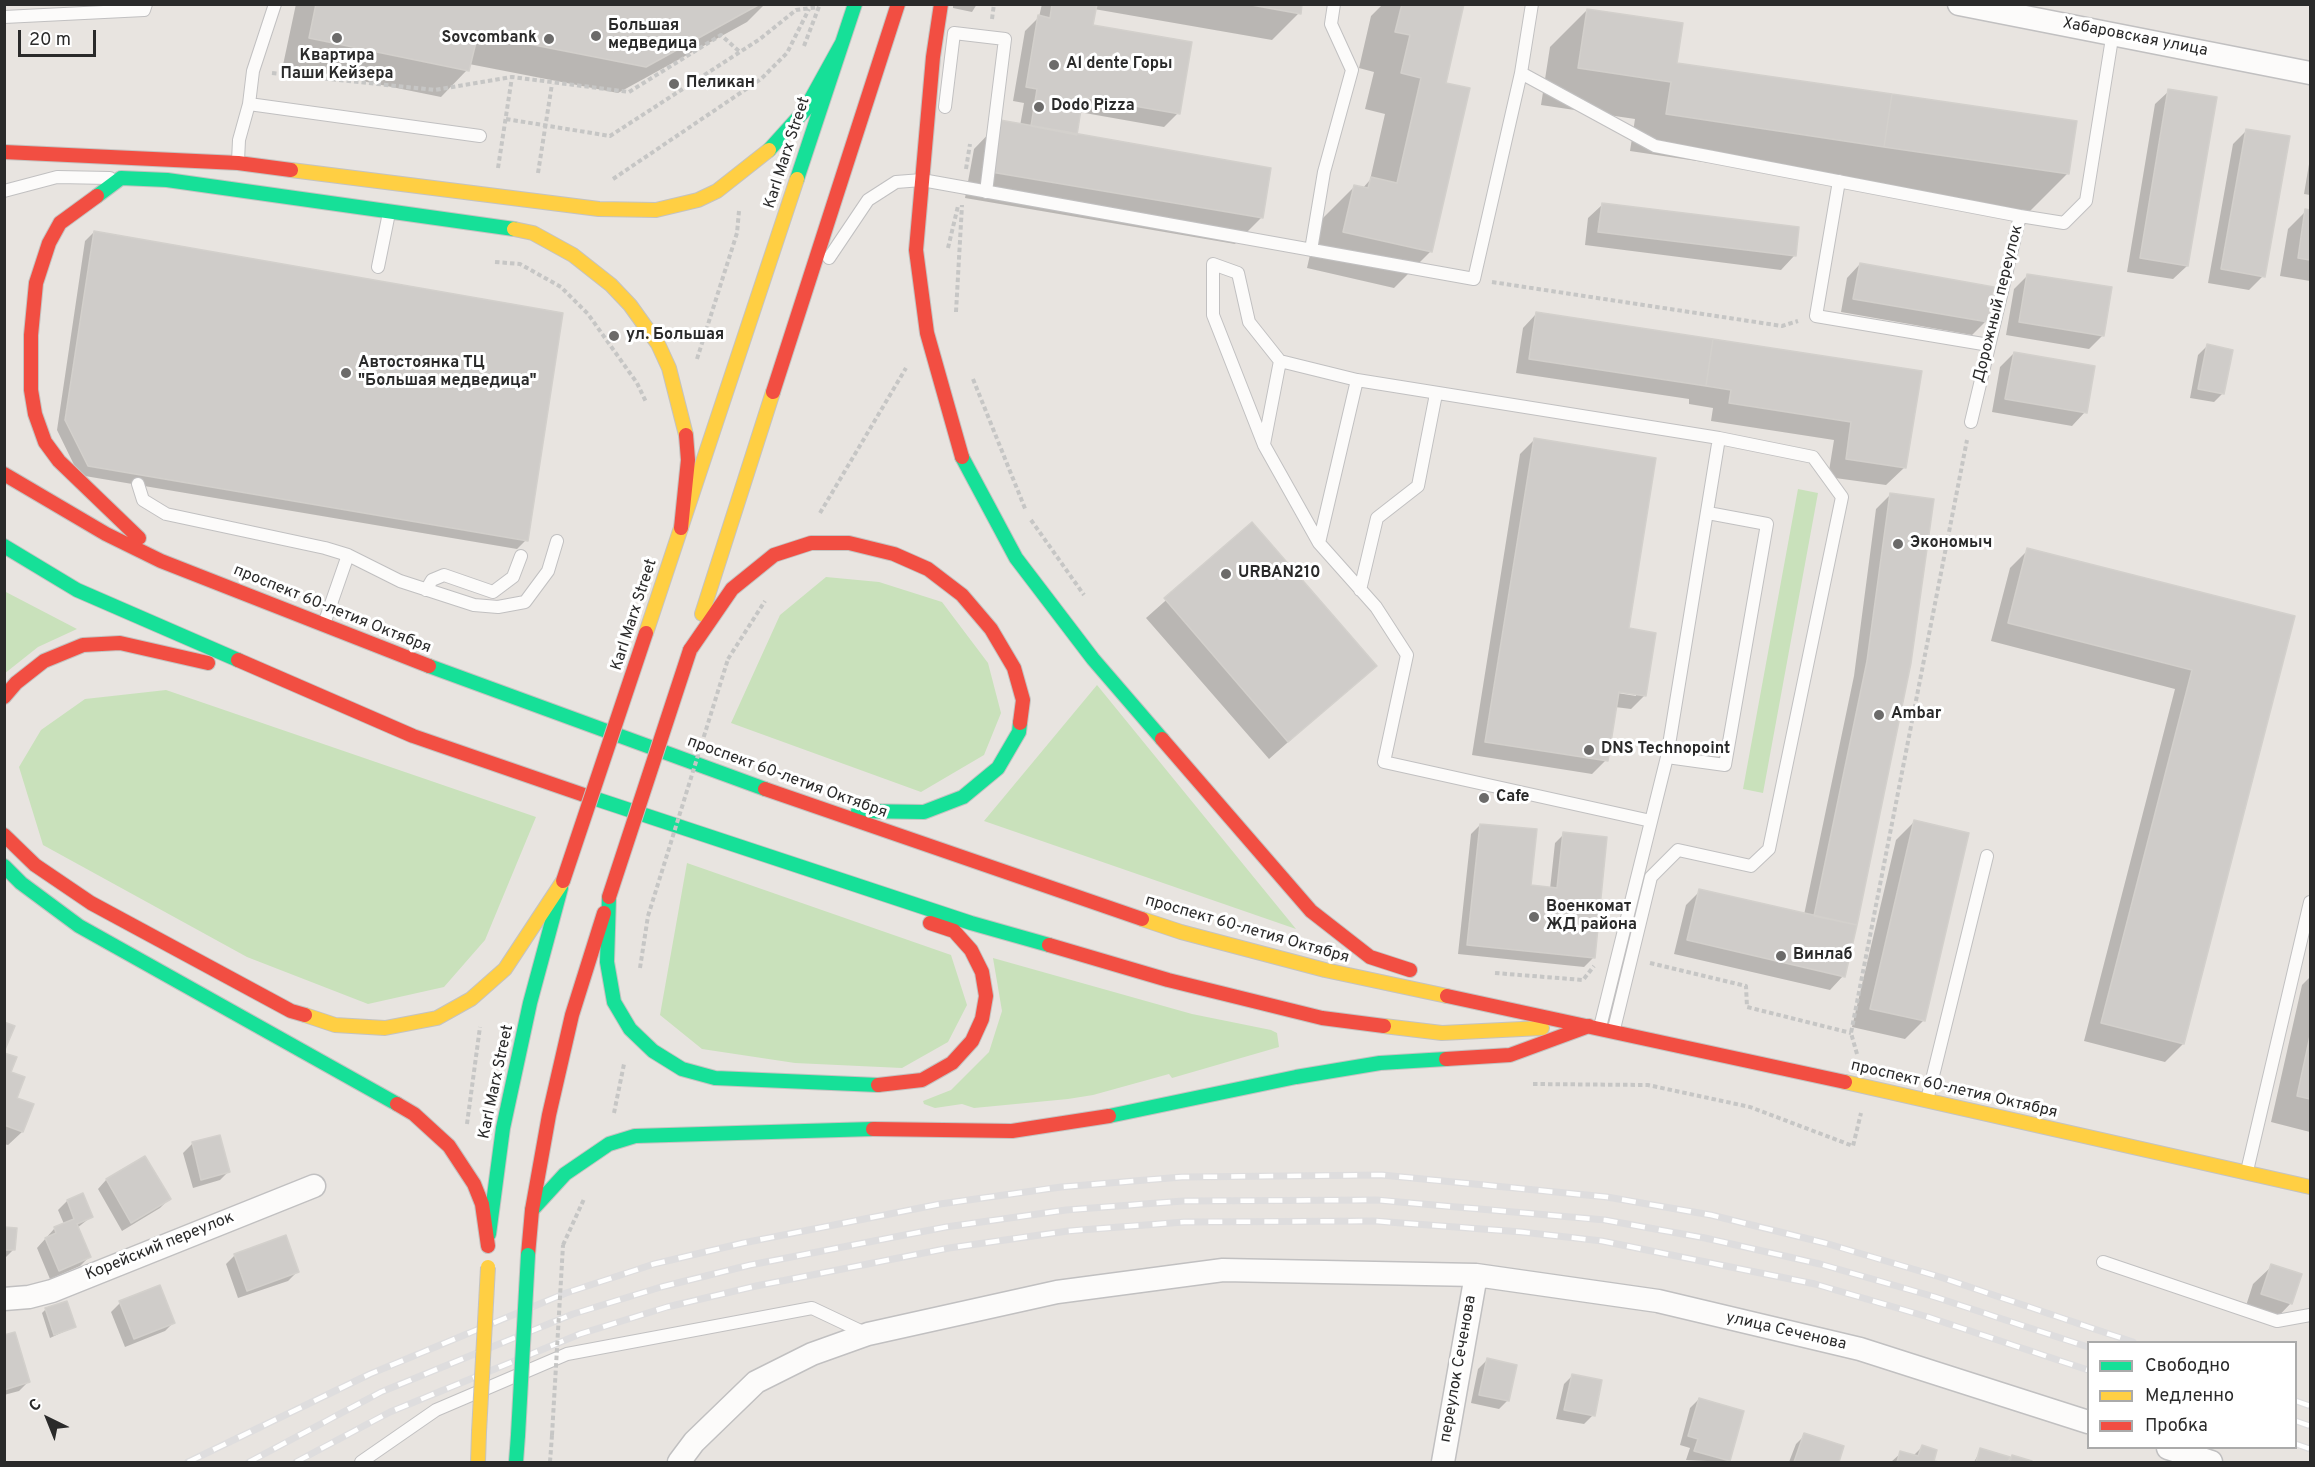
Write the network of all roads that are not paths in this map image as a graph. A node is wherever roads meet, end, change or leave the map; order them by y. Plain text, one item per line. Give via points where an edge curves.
1 (146, 4) edge
2 (275, 4) edge
3 (855, 4) edge
4 (898, 4) edge
5 (941, 4) edge
6 (1334, 4) edge
7 (1532, 4) edge
8 (1959, 4) edge
9 (4, 17) edge
10 (2113, 32) junction
11 (842, 43) junction
12 (1521, 73) junction
13 (2310, 73) edge
14 (249, 104) junction
15 (942, 125) dead end
16 (480, 136) dead end
17 (4, 152) edge
18 (238, 176) junction
19 (121, 178) junction
20 (931, 178) junction
21 (1839, 181) junction
22 (4, 191) edge
23 (986, 192) junction
24 (389, 211) junction
25 (2020, 216) junction
26 (1311, 250) junction
27 (378, 267) dead end
28 (805, 293) junction
29 (1989, 345) junction
30 (1280, 360) junction
31 (1358, 380) junction
32 (1437, 394) junction
33 (1971, 422) dead end
34 (1719, 438) junction
35 (1264, 445) junction
36 (4, 474) edge
37 (138, 484) dead end
38 (1708, 513) junction
39 (681, 528) junction
40 (557, 542) dead end
41 (1319, 543) junction
42 (4, 546) edge
43 (348, 555) junction
44 (521, 556) dead end
45 (162, 561) junction
46 (426, 590) junction
47 (1360, 590) junction
48 (323, 625) junction
49 (690, 650) junction
50 (4, 697) edge
51 (413, 736) junction
52 (1667, 757) junction
53 (826, 811) junction
54 (1651, 821) junction
55 (696, 834) junction
56 (4, 835) edge
57 (1987, 856) dead end
58 (4, 867) edge
59 (563, 881) junction
60 (609, 897) junction
61 (2310, 902) edge
62 (1425, 974) dead end
63 (1447, 981) dead end
64 (1594, 1027) junction
65 (1614, 1030) junction
66 (1926, 1101) junction
67 (2247, 1171) junction
68 (314, 1186) dead end
69 (2310, 1187) edge
70 (532, 1210) junction
71 (488, 1246) junction
72 (2103, 1263) dead end
73 (1476, 1275) junction
74 (4, 1299) edge
75 (2310, 1315) edge
76 (868, 1334) junction
77 (2087, 1422) edge
78 (2171, 1449) edge
79 (361, 1462) edge
80 (478, 1462) edge
81 (516, 1462) edge
82 (679, 1462) edge
83 (1443, 1462) edge
84 (2211, 1462) edge

1 - 9 lane via 144,10
2 - 14 lane via 253,71
3 - 11 main road, Karl Marx Street
4 - 28 main road
5 - 20 main road via 933,57
6 - 26 lane via 1331,24 1352,70 1324,172
7 - 12 lane
8 - 10 street, Хабаровская улица
10 - 13 street, Хабаровская улица
10 - 25 lane, Дорожный переулок via 2086,201 2064,223
11 - 18 main road via 805,110 762,158 698,200 657,210 630,211
11 - 39 main road, Karl Marx Street
12 - 21 lane via 1655,146
12 - 26 lane via 1474,279
14 - 16 lane
14 - 18 lane via 239,140
15 - 23 lane via 954,33 1005,39
17 - 18 main road
18 - 19 main road
18 - 24 main road
19 - 22 lane via 57,177
19 - 45 main road via 60,223 45,252 36,283 31,390 45,442
20 - 23 lane
20 - 28 lane via 896,182 868,200
20 - 62 main road via 916,250 927,333 964,464 1016,558 1093,659 1311,911 1370,957
21 - 25 lane
21 - 29 lane via 1816,315
23 - 26 lane
24 - 27 lane
24 - 39 main road via 533,233 573,255 611,285 645,324 666,360 679,395 688,460
25 - 29 lane, Дорожный переулок
28 - 49 main road
29 - 33 lane, Дорожный переулок
30 - 31 lane
30 - 35 lane
30 - 35 lane via 1250,322 1238,273 1214,264 1213,315
31 - 32 lane
31 - 41 lane
32 - 34 lane
32 - 47 lane via 1418,486 1377,518
34 - 38 lane
34 - 65 lane via 1813,457 1842,497 1769,849 1751,866 1678,850 1651,877
35 - 41 lane
36 - 45 main road, проспект 60-летия Октября via 106,534
37 - 43 lane via 143,500 166,514
38 - 52 lane
38 - 52 lane via 1767,525 1725,765
39 - 59 main road, Karl Marx Street, bridge
40 - 46 lane via 548,572 525,602 498,607
41 - 47 lane
42 - 51 main road, проспект 60-летия Октября via 77,590
43 - 46 lane
43 - 48 lane
44 - 46 lane via 513,577 493,592 444,576 432,580
45 - 48 main road, проспект 60-летия Октября
47 - 54 lane via 1407,655 1384,762
48 - 53 main road, проспект 60-летия Октября
49 - 53 main road via 732,589 774,555 811,543 849,543 894,554 928,569 962,595 991,629 1014,668 1023,700 1019,732 998,768 963,797 924,812
49 - 60 main road, bridge
50 - 51 main road via 44,661 83,645 120,643 231,668
51 - 55 main road, проспект 60-летия Октября
52 - 54 lane
53 - 64 main road, проспект 60-летия Октября via 1181,932 1325,970
54 - 64 lane via 1618,955
55 - 60 main road via 954,931 971,950 982,972 986,996 982,1019 972,1041 952,1063 921,1080 884,1085 715,1078 682,1069 653,1051 630,1029 614,1002 607,962
55 - 64 main road, проспект 60-летия Октября via 971,923 1168,980 1322,1018 1442,1033
56 - 59 main road via 35,865 91,903 291,1011 335,1025 385,1028 436,1018 471,999 505,969
57 - 66 lane
58 - 71 main road via 79,926 414,1114 462,1165 482,1204
59 - 71 main road, Karl Marx Street via 530,1003 503,1128
60 - 70 main road via 572,1015
61 - 67 lane
63 - 64 main road
64 - 65 main road, проспект 60-летия Октября
64 - 70 main road via 1510,1055 1380,1063 1131,1113 1012,1131 923,1128 635,1136 609,1144 565,1174
65 - 66 main road, проспект 60-летия Октября
66 - 67 main road, проспект 60-летия Октября
67 - 69 main road, проспект 60-летия Октября
68 - 74 street, Корейский переулок via 52,1291
70 - 81 main road, bridge
71 - 80 main road, bridge
72 - 75 lane via 2277,1321
73 - 76 street, улица Сеченова via 1223,1270 1058,1292
73 - 77 street, улица Сеченова via 1658,1301 1860,1349
73 - 83 street, переулок Сеченова
76 - 79 lane via 812,1308 567,1354 436,1410
76 - 82 street, улица Сеченова via 812,1354 756,1382 694,1442
78 - 84 street

